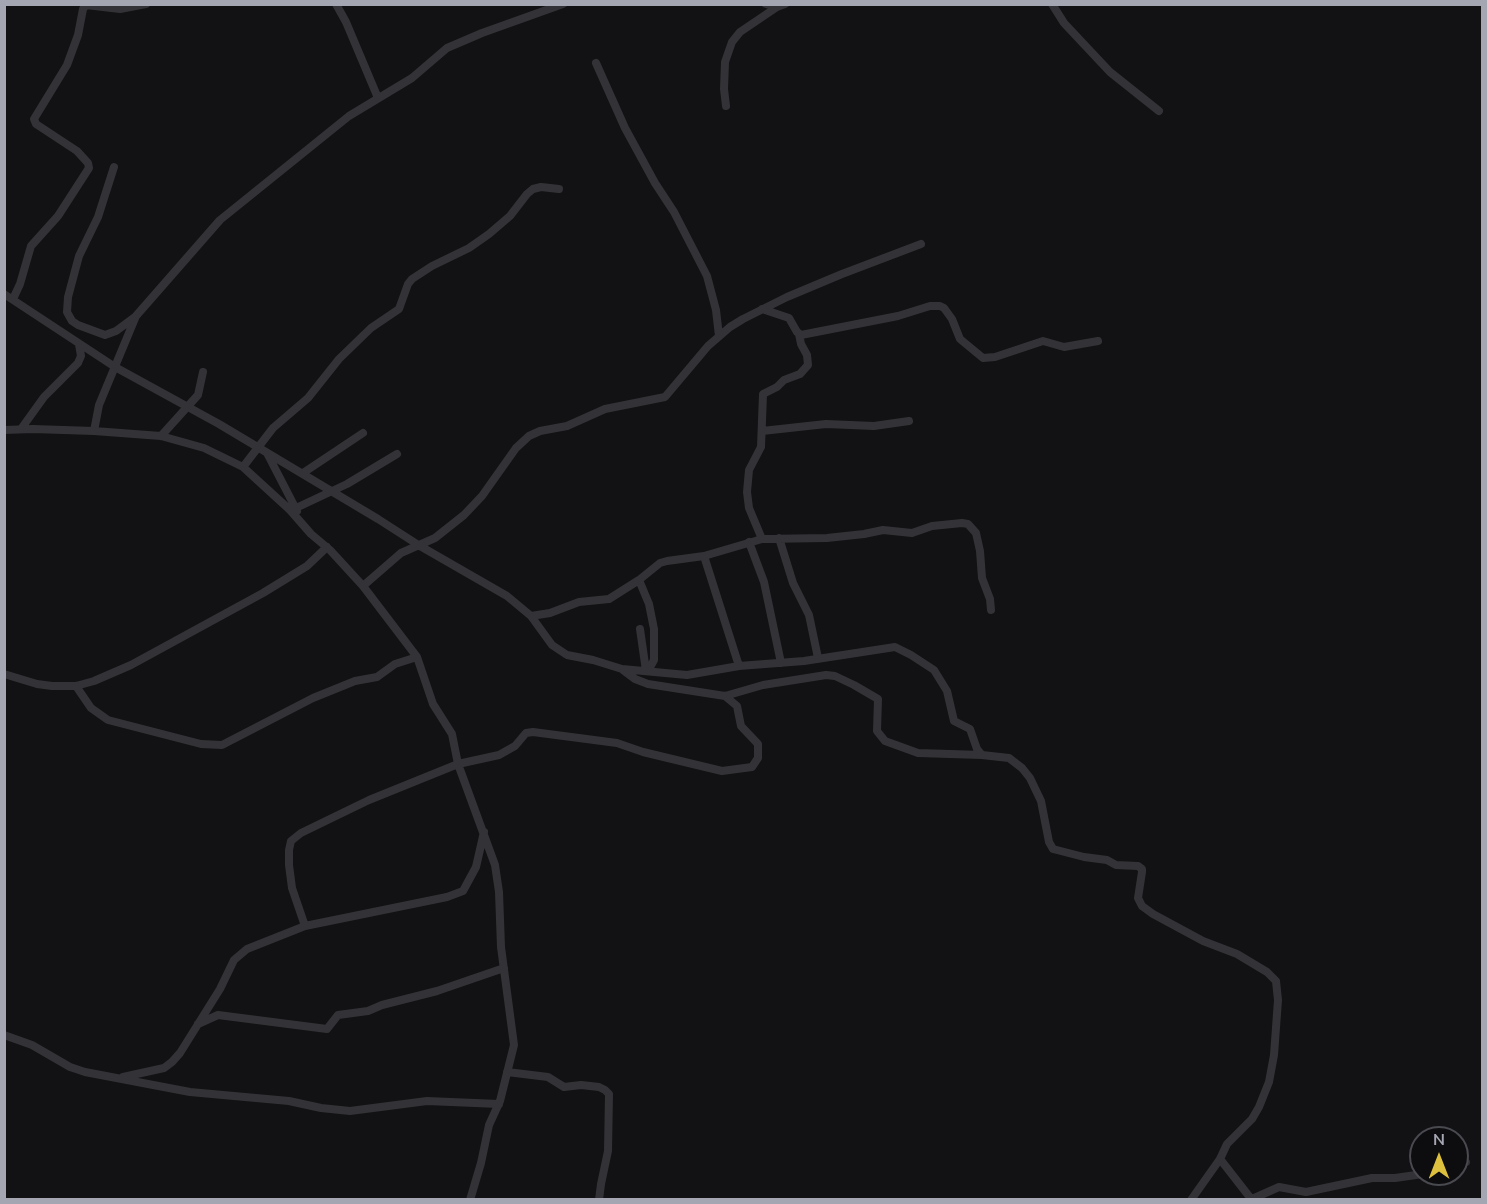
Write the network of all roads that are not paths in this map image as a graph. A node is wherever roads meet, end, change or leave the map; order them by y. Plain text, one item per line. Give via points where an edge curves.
1 (146, 4) edge
2 (336, 4) edge
3 (563, 4) edge
4 (766, 4) edge
5 (1052, 4) edge
6 (781, 6) edge
7 (596, 63) dead end
8 (378, 98) junction
9 (726, 106) dead end
10 (1159, 111) dead end
11 (114, 167) dead end
12 (559, 189) dead end
13 (921, 244) dead end
14 (4, 294) edge
15 (13, 299) junction
16 (762, 309) junction
17 (136, 316) junction
18 (799, 334) junction
19 (719, 336) junction
20 (1098, 341) dead end
21 (79, 344) junction
22 (115, 367) junction
23 (203, 372) dead end
24 (189, 406) junction
25 (909, 421) dead end
26 (21, 429) junction
27 (4, 430) edge
28 (94, 431) junction
29 (762, 431) junction
30 (363, 433) dead end
31 (161, 436) junction
32 (258, 447) junction
33 (266, 452) junction
34 (397, 454) dead end
35 (243, 467) junction
36 (303, 473) junction
37 (333, 491) junction
38 (296, 508) junction
39 (304, 526) junction
40 (779, 538) junction
41 (762, 539) junction
42 (749, 542) junction
43 (420, 546) junction
44 (327, 548) junction
45 (704, 556) junction
46 (639, 580) junction
47 (363, 586) junction
48 (991, 610) dead end
49 (531, 616) junction
50 (640, 629) dead end
51 (417, 657) junction
52 (818, 658) junction
53 (781, 663) junction
54 (740, 666) junction
55 (622, 669) junction
56 (647, 671) junction
57 (4, 674) edge
58 (76, 686) junction
59 (725, 696) junction
60 (982, 755) junction
61 (458, 764) junction
62 (484, 831) junction
63 (305, 926) junction
64 (504, 968) junction
65 (197, 1025) junction
66 (4, 1035) edge
67 (507, 1072) junction
68 (116, 1078) junction
69 (499, 1104) junction
70 (1220, 1159) junction
71 (1409, 1176) edge
72 (1252, 1199) edge
73 (470, 1200) edge
74 (599, 1200) edge
75 (1191, 1200) edge

1 - 15 street via 120,9 86,4 82,9 67,65 34,119 77,151 89,168 58,216 31,246
2 - 8 street
3 - 8 street via 447,48 412,78
4 - 6 street
5 - 10 street via 1102,65
6 - 9 street via 740,32 727,51
7 - 19 street via 625,128 707,276
8 - 17 street via 282,168 220,220
11 - 17 street via 98,217 79,256 67,312 78,325 105,335
12 - 32 street via 533,189 484,238 412,279 399,309 371,328 339,359 308,398 280,420
13 - 16 street
14 - 15 street
15 - 21 street
16 - 18 street via 789,318
16 - 19 street
17 - 22 street
18 - 20 street via 935,306 944,308 960,339 983,358 1043,341 1064,347
18 - 29 street via 807,368 763,394
19 - 43 street via 665,397 605,409 567,426 529,436 465,514
21 - 22 street
21 - 26 street via 78,363 44,397
22 - 24 street
22 - 28 street via 99,405
23 - 24 street via 201,389
24 - 31 street
24 - 32 street
25 - 29 street via 874,426 818,424
26 - 27 street
26 - 28 street
28 - 31 street
29 - 41 street via 761,447 749,470 747,492
30 - 36 street
31 - 35 street via 204,448
32 - 33 street
32 - 35 street
33 - 36 street
33 - 38 street
34 - 37 street
35 - 39 street
36 - 37 street
37 - 38 street
37 - 43 street
38 - 39 street
39 - 44 street
40 - 41 street
40 - 48 street via 834,537 883,530 912,533 941,525 968,524 978,539 980,572
40 - 52 street via 793,583 809,615
41 - 42 street
42 - 45 street
42 - 53 street via 764,582
43 - 47 street via 401,554
43 - 49 street via 507,597
44 - 47 street
44 - 58 street via 288,579 215,621 131,665
45 - 46 street via 660,563
45 - 54 street
46 - 49 street via 609,598
46 - 56 street via 654,629 654,660
47 - 51 street
49 - 55 street via 561,652
50 - 56 street
51 - 58 street via 395,664 377,677 355,681 313,698 222,745 201,744 108,720 91,708
51 - 61 street via 433,704 452,734
52 - 53 street
52 - 60 street via 895,647 911,655 942,680 954,721 970,729
53 - 54 street
54 - 56 street via 687,675
55 - 56 street
55 - 59 street via 648,684
57 - 58 street via 37,684
59 - 60 street via 763,685 835,676 878,699 877,731 885,741 918,753
59 - 61 street via 737,706 743,729 758,744 758,758 752,767 722,771 617,743 540,732 526,734 499,755
60 - 70 street via 1009,758 1027,773 1041,801 1053,849 1116,865 1138,866 1142,869 1138,897 1142,906 1203,941 1231,950 1276,981 1278,1014 1269,1082 1256,1113 1227,1144
61 - 62 street
61 - 63 street via 369,800 301,833 291,842 292,888
62 - 63 street via 480,857 463,891
62 - 64 street via 498,884
63 - 65 street via 240,953
64 - 65 street via 368,1011 338,1014 327,1029 224,1015
64 - 67 street via 514,1045
65 - 68 street via 180,1053 164,1068
66 - 68 street via 32,1045 70,1067
67 - 69 street
67 - 74 street via 548,1077 564,1087 599,1087 609,1094 608,1151
68 - 69 street via 190,1092 350,1111 427,1101
69 - 73 street via 489,1125
70 - 72 street
70 - 75 street
71 - 72 street via 1362,1179 1306,1192 1279,1187

